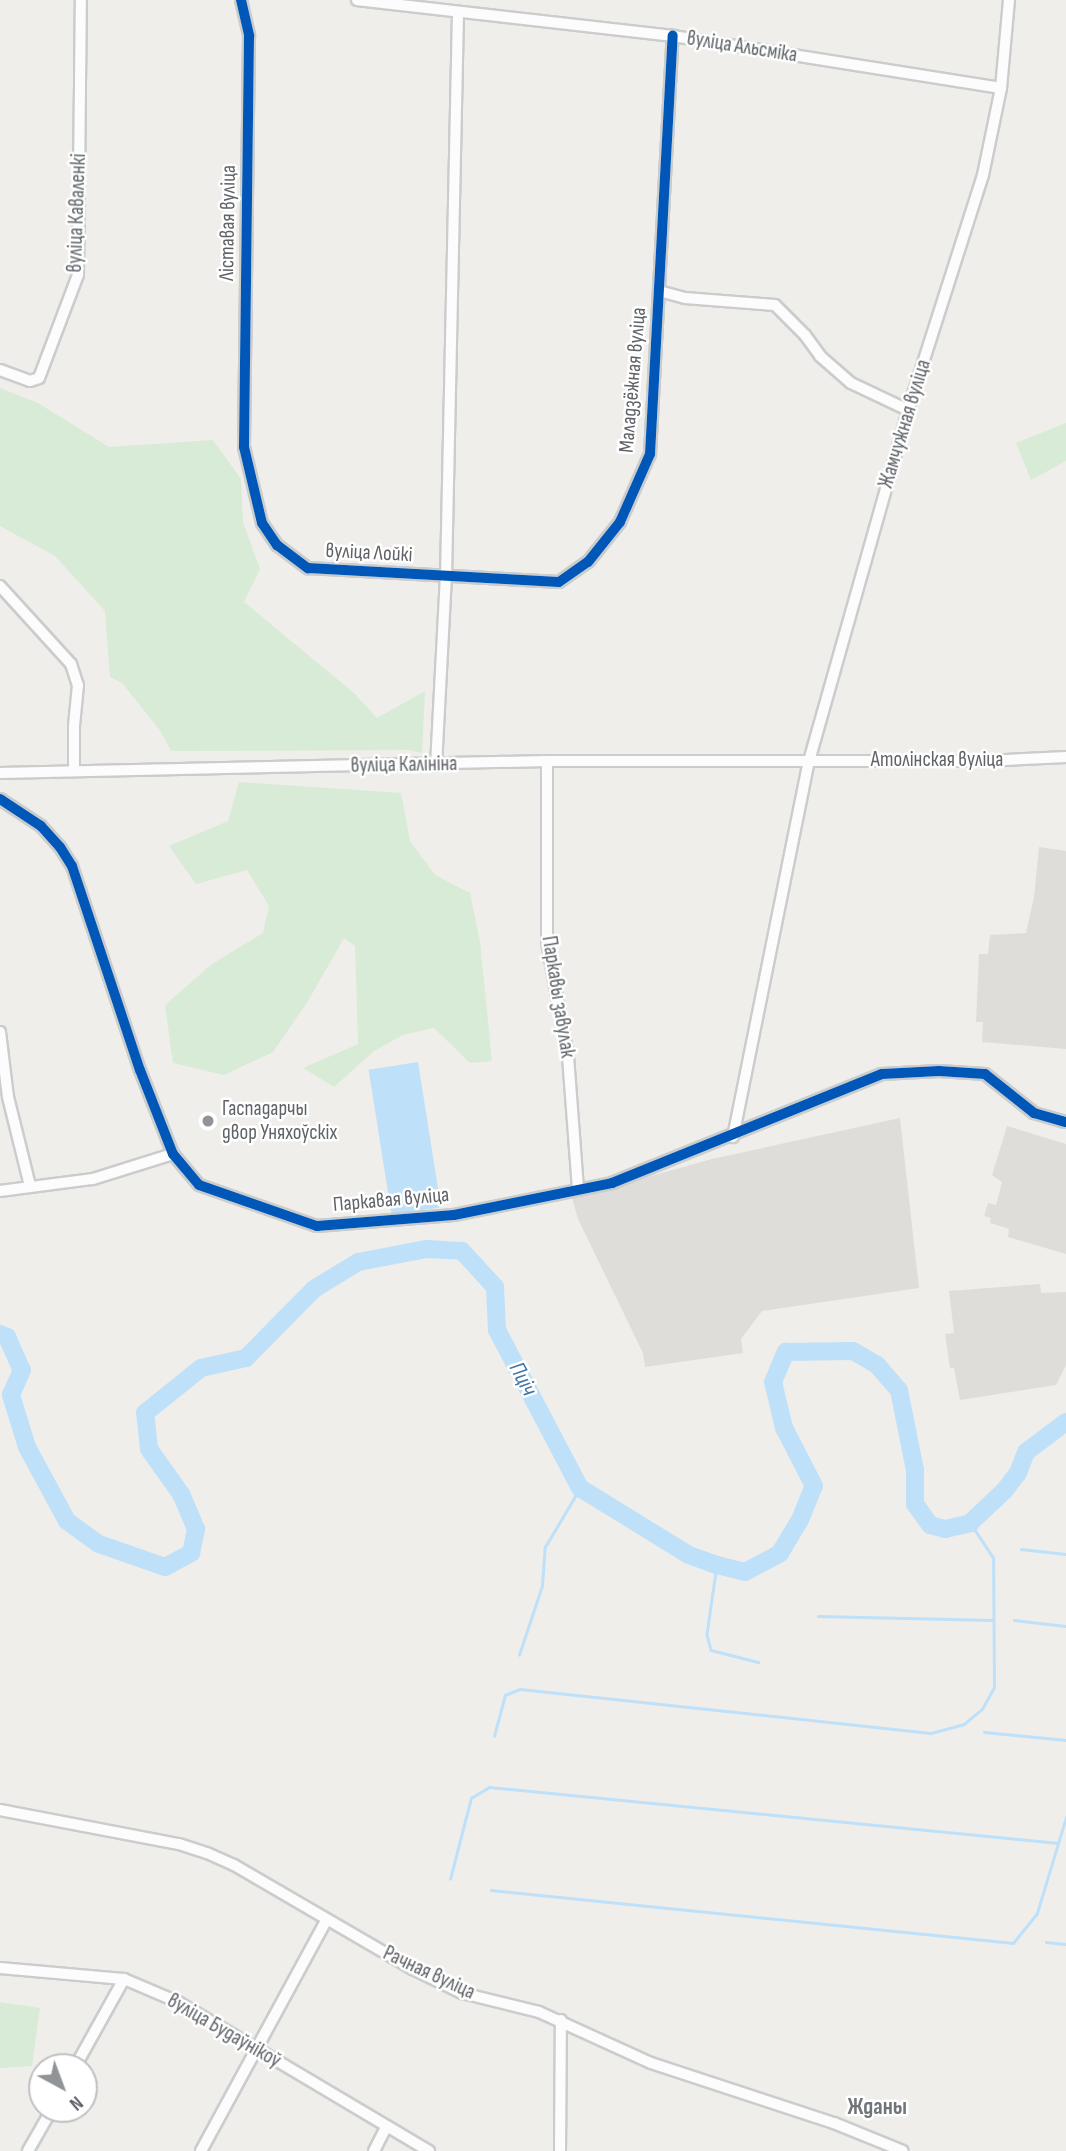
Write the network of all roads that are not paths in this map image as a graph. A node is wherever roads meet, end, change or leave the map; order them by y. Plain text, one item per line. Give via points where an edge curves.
1 (81, 0) edge
2 (241, 0) edge
3 (357, 0) edge
4 (1009, 0) edge
5 (458, 12) junction
6 (673, 36) junction
7 (1001, 88) junction
8 (659, 292) junction
9 (0, 370) edge
10 (908, 410) junction
11 (244, 447) joint
12 (446, 577) junction
13 (0, 586) edge
14 (1066, 757) edge
15 (547, 761) junction
16 (809, 761) junction
17 (436, 766) junction
18 (74, 769) junction
19 (0, 772) edge
20 (0, 799) edge
21 (0, 1032) edge
22 (1066, 1122) edge
23 (733, 1137) junction
24 (173, 1154) junction
25 (30, 1186) junction
26 (578, 1190) junction
27 (0, 1191) edge
28 (0, 1810) edge
29 (326, 1921) junction
30 (0, 1968) edge
31 (124, 1979) junction
32 (561, 2021) junction
33 (257, 2050) junction
34 (83, 2053) edge
35 (44, 2123) edge
36 (387, 2126) junction
37 (28, 2151) edge
38 (201, 2151) edge
39 (373, 2151) edge
40 (429, 2151) edge
41 (560, 2151) edge
42 (903, 2151) edge

1 - 9 street, вуліца Каваленкі via 78,275 39,378 30,381
2 - 11 street, Ліставая вуліца via 249,36
3 - 5 street, вуліца Альсміка
4 - 7 street, Жамчужная вуліца
5 - 6 street, вуліца Альсміка
5 - 12 street
6 - 7 street, вуліца Альсміка
6 - 8 street, Маладзёжная вуліца
7 - 10 street, Жамчужная вуліца via 983,175
8 - 10 street via 775,305 851,383
8 - 12 street, Маладзёжная вуліца via 650,454 620,522 588,562 559,582
10 - 16 street, Жамчужная вуліца
11 - 12 street, вуліца Лойкі via 262,523 277,545 308,568
12 - 17 street
13 - 18 street via 71,664 78,685
14 - 16 street, Атолінская вуліца
15 - 16 street, вуліца Калініна
15 - 17 street, вуліца Калініна
15 - 26 street, Паркавы завулак via 547,942 568,1056
16 - 23 street
17 - 18 street, вуліца Калініна
18 - 19 street, вуліца Калініна
20 - 24 street, Паркавая вуліца via 41,826 72,866
21 - 25 street via 8,1097
22 - 23 street, Паркавая вуліца via 1034,1113 985,1074 939,1071 882,1074
23 - 26 street, Паркавая вуліца via 611,1183
24 - 25 street via 93,1179
24 - 26 street, Паркавая вуліца via 199,1185 317,1226 454,1215
25 - 27 street
28 - 29 street, Рачная вуліца via 207,1853
29 - 32 street, Рачная вуліца via 463,1993
29 - 33 street
30 - 31 street, вуліца Будаўнікоў
31 - 33 street, вуліца Будаўнікоў via 178,2002
31 - 34 street
32 - 41 street
32 - 42 street, Рачная вуліца via 651,2063 834,2123
33 - 36 street, вуліца Будаўнікоў
33 - 38 street
35 - 37 street
36 - 39 street
36 - 40 street, вуліца Будаўнікоў

